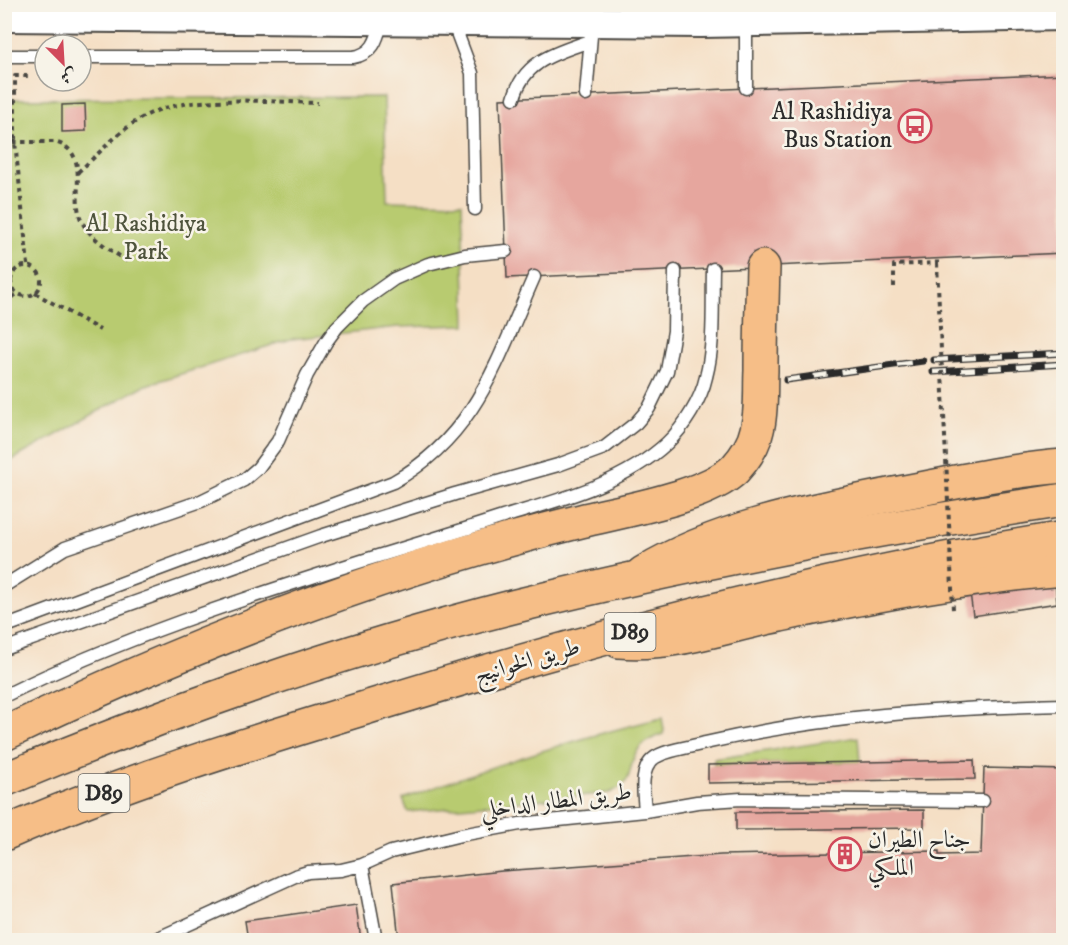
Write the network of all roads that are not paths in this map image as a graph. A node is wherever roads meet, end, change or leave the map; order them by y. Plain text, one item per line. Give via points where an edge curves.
1 (219, 12) edge
2 (746, 13) edge
3 (1057, 15) edge
4 (4, 17) edge
5 (382, 21) junction
6 (452, 21) junction
7 (591, 32) junction
8 (33, 56) edge
9 (4, 57) edge
10 (93, 57) edge
11 (746, 88) dead end
12 (586, 95) dead end
13 (514, 98) dead end
14 (475, 209) dead end
15 (506, 251) dead end
16 (763, 267) dead end
17 (713, 269) dead end
18 (675, 271) dead end
19 (534, 277) dead end
20 (1064, 466) edge
21 (1064, 500) edge
22 (1064, 538) edge
23 (1064, 569) edge
24 (636, 578) junction
25 (4, 586) edge
26 (4, 627) edge
27 (601, 640) junction
28 (4, 649) edge
29 (4, 696) edge
30 (1064, 705) edge
31 (4, 734) edge
32 (4, 780) edge
33 (983, 801) dead end
34 (645, 811) junction
35 (4, 834) edge
36 (362, 865) junction
37 (154, 940) edge
38 (376, 940) edge

1 - 4 street
1 - 5 street
2 - 3 street
2 - 7 street
2 - 11 lane
5 - 6 street
5 - 10 lane via 371,49 353,57
6 - 7 street
6 - 14 lane via 472,73
7 - 12 lane
7 - 13 lane via 535,65 520,80
8 - 9 lane
15 - 25 lane via 428,264 394,279 363,300 326,342 278,441 244,480 201,501 65,548
16 - 31 main road via 757,433 744,458 725,478 681,496 506,539 303,606 146,669
17 - 29 lane via 711,347 706,378 686,420 667,443 640,464 556,501 187,620
18 - 28 lane via 674,332 660,390 636,423 604,448 310,539
19 - 26 lane via 472,409 446,443 412,471 393,482
20 - 24 main road via 982,477 830,507 705,542
21 - 24 main road, D89 via 867,532
22 - 27 main road, طريق الخوانيج / D89 via 875,573
23 - 27 main road via 887,593 675,638 642,642
24 - 32 main road, D89 via 514,607 329,660 147,723
27 - 35 main road, طريق الخوانيج / D89 via 426,689 206,758 96,796
30 - 34 lane via 830,721 751,733 660,755 648,764 644,777
33 - 34 lane, طريق المطار الداخلي via 719,800
34 - 36 lane, طريق المطار الداخلي via 520,824 461,835 391,852
36 - 37 lane, طريق المطار الداخلي via 295,876
36 - 38 lane

